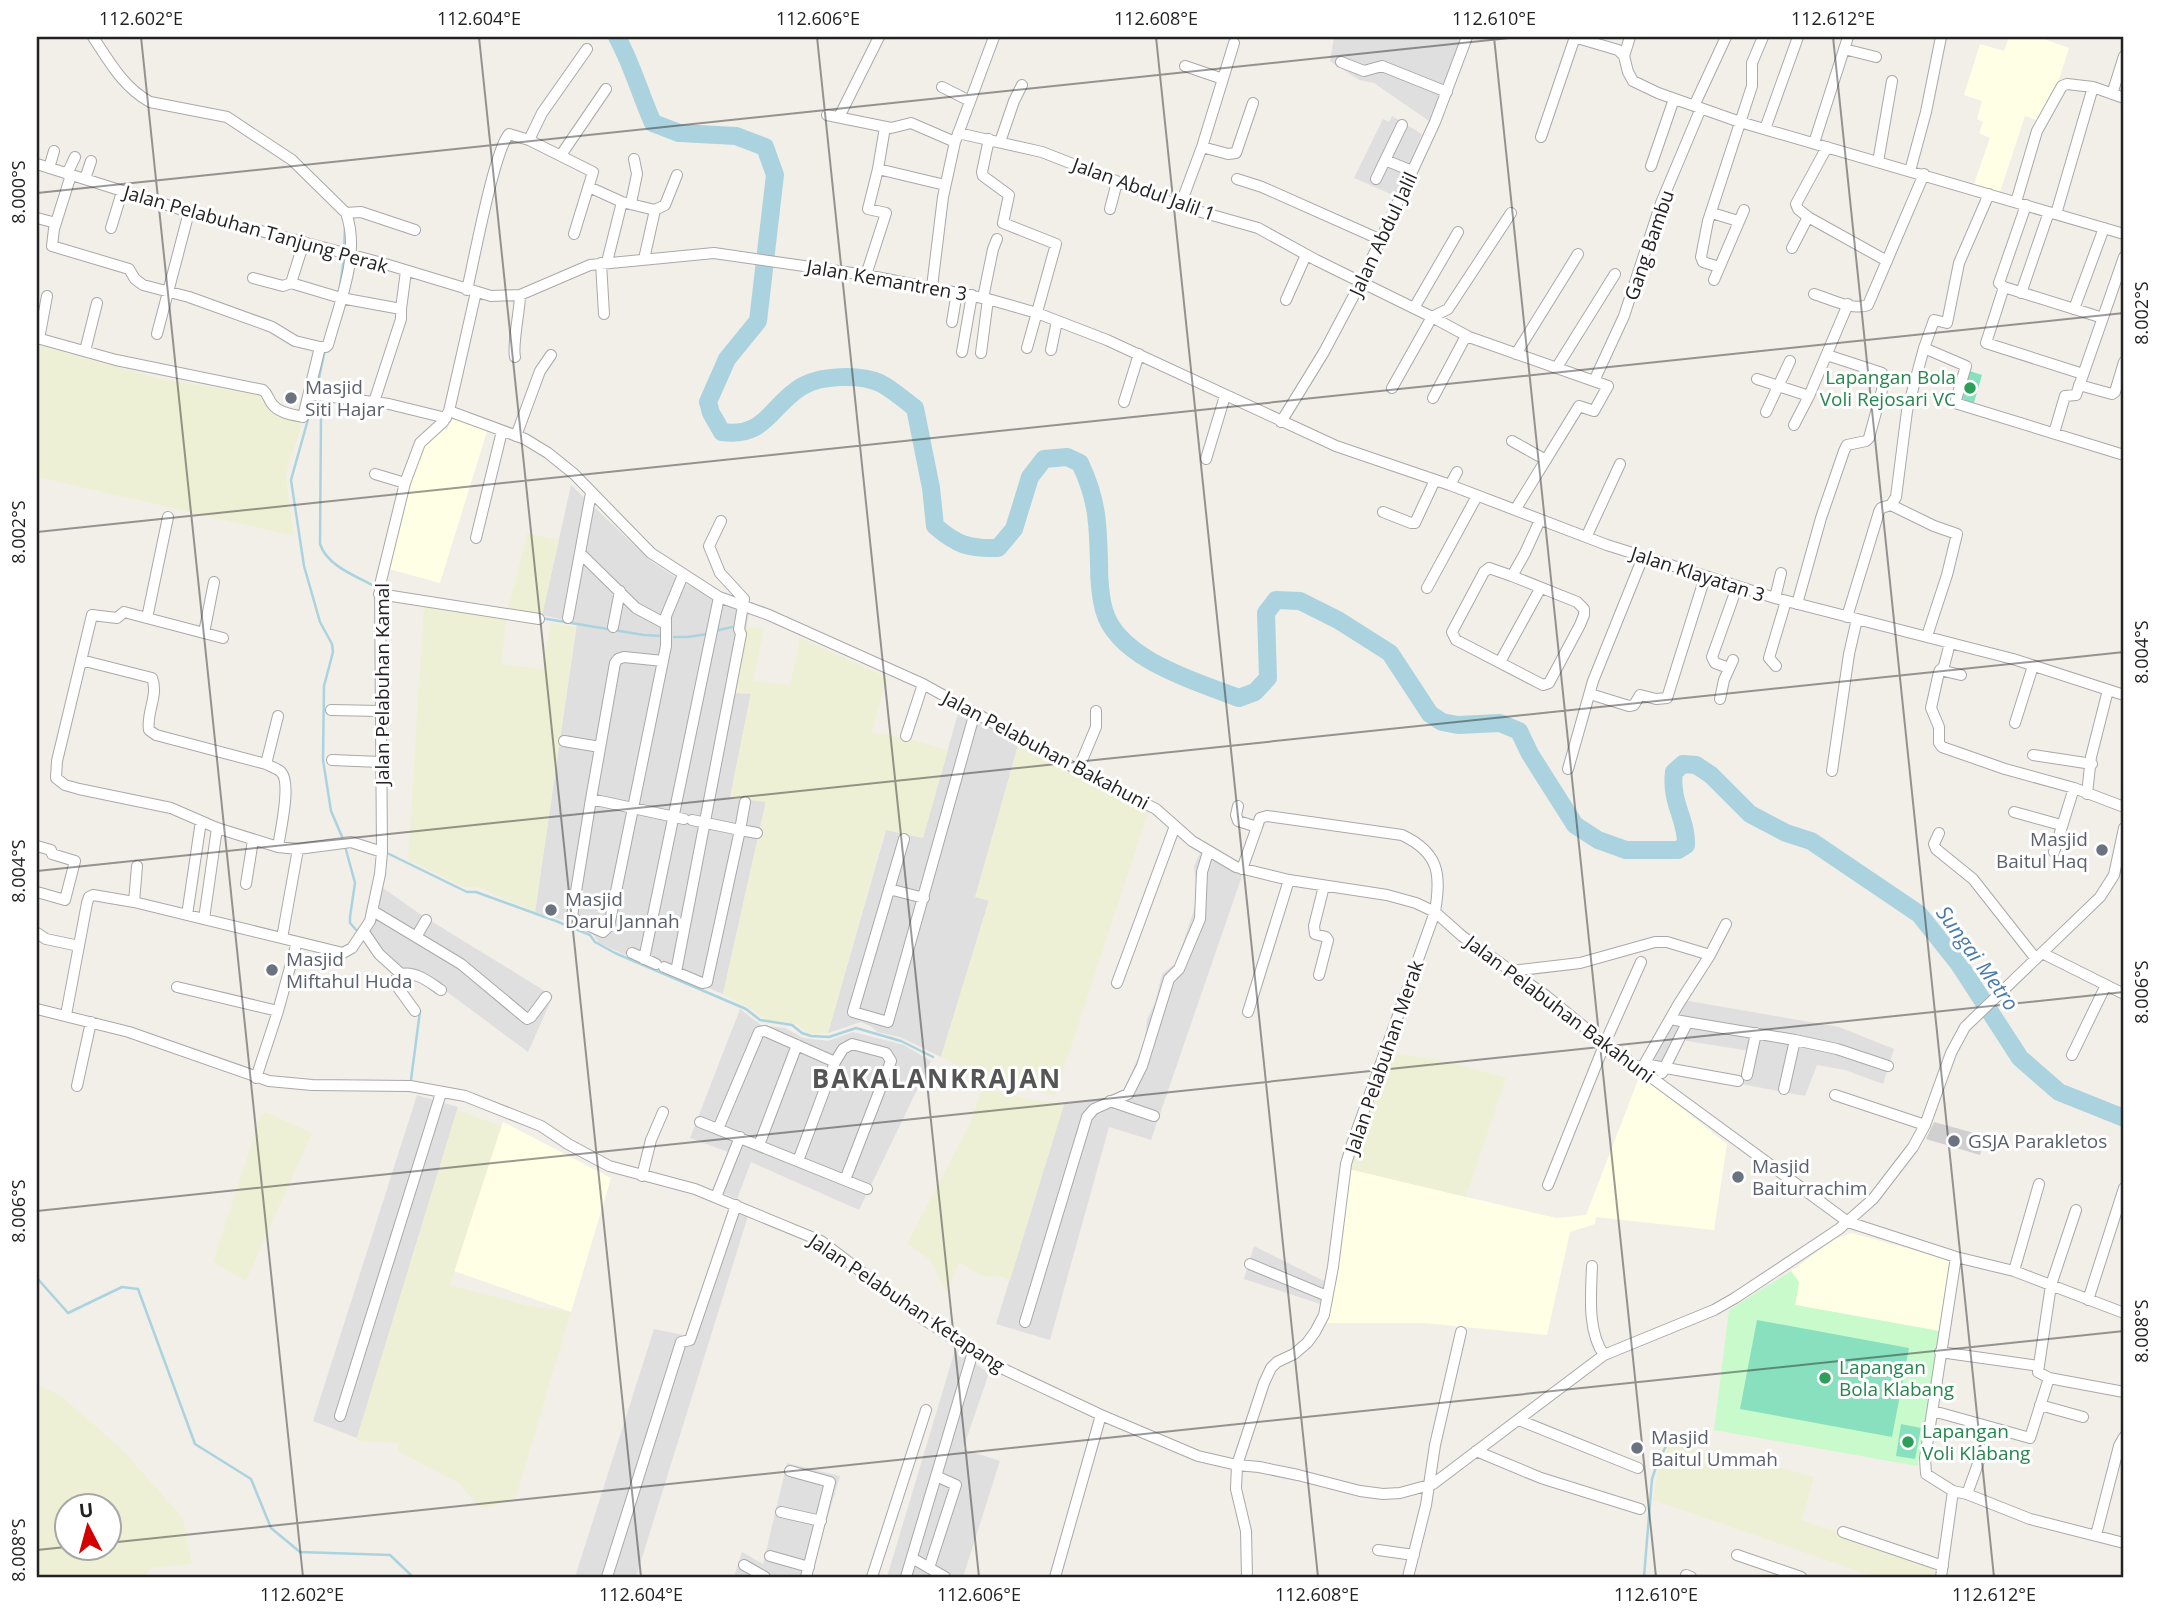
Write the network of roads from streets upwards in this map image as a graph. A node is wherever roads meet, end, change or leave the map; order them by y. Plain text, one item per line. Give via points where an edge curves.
1 (93, 37) edge
2 (879, 37) edge
3 (994, 37) edge
4 (1467, 37) edge
5 (1574, 37) edge
6 (1630, 37) edge
7 (1726, 37) edge
8 (1762, 37) edge
9 (1798, 37) edge
10 (1848, 37) edge
11 (1941, 37) edge
12 (1234, 43) dead end
13 (587, 49) dead end
14 (1843, 50) junction
15 (1624, 56) junction
16 (1876, 57) dead end
17 (2124, 58) edge
18 (1341, 62) dead end
19 (1185, 66) dead end
20 (1223, 79) junction
21 (1892, 81) dead end
22 (1022, 85) dead end
23 (942, 87) dead end
24 (2093, 87) junction
25 (606, 89) dead end
26 (1447, 92) junction
27 (2112, 94) junction
28 (2124, 98) edge
29 (1674, 99) junction
30 (970, 101) junction
31 (1253, 103) dead end
32 (1698, 107) junction
33 (827, 115) dead end
34 (839, 117) junction
35 (1740, 122) junction
36 (1402, 125) dead end
37 (885, 127) junction
38 (1765, 129) junction
39 (957, 137) junction
40 (1541, 137) dead end
41 (529, 140) junction
42 (995, 140) junction
43 (1814, 143) junction
44 (1202, 147) junction
45 (1827, 147) junction
46 (54, 151) dead end
47 (561, 155) junction
48 (75, 157) dead end
49 (634, 159) dead end
50 (1385, 160) junction
51 (91, 161) dead end
52 (1878, 162) junction
53 (40, 166) edge
54 (1651, 166) dead end
55 (878, 169) junction
56 (1910, 170) junction
57 (1412, 172) junction
58 (1924, 174) junction
59 (69, 175) junction
60 (677, 175) dead end
61 (85, 179) junction
62 (1237, 179) dead end
63 (1376, 179) dead end
64 (1117, 182) junction
65 (945, 185) junction
66 (589, 187) junction
67 (122, 192) junction
68 (1989, 194) junction
69 (627, 203) junction
70 (2021, 203) junction
71 (1180, 206) junction
72 (1110, 209) dead end
73 (655, 210) junction
74 (1744, 210) dead end
75 (189, 212) junction
76 (346, 213) junction
77 (1712, 213) junction
78 (2053, 213) junction
79 (1511, 214) dead end
80 (1808, 217) junction
81 (37, 218) edge
82 (1738, 221) junction
83 (56, 223) junction
84 (111, 228) dead end
85 (2104, 228) junction
86 (415, 230) dead end
87 (1458, 232) dead end
88 (574, 234) dead end
89 (2124, 234) edge
90 (997, 239) dead end
91 (1379, 239) junction
92 (304, 242) junction
93 (1792, 248) dead end
94 (346, 254) junction
95 (1578, 254) dead end
96 (1306, 255) junction
97 (2124, 257) edge
98 (644, 259) junction
99 (1887, 261) junction
100 (604, 263) junction
101 (1719, 267) junction
102 (406, 271) junction
103 (1615, 274) dead end
104 (866, 275) junction
105 (253, 278) dead end
106 (1714, 280) dead end
107 (1361, 282) junction
108 (291, 283) junction
109 (933, 287) junction
110 (2004, 287) junction
111 (167, 291) junction
112 (471, 291) junction
113 (957, 292) junction
114 (2021, 293) junction
115 (1814, 294) dead end
116 (520, 295) junction
117 (47, 296) dead end
118 (981, 297) junction
119 (339, 298) junction
120 (1286, 300) dead end
121 (97, 303) dead end
122 (1848, 304) junction
123 (1414, 308) junction
124 (401, 309) junction
125 (2074, 309) junction
126 (1037, 313) junction
127 (604, 314) dead end
128 (1432, 317) junction
129 (2102, 318) junction
130 (1057, 321) junction
131 (952, 322) dead end
132 (158, 334) dead end
133 (1466, 336) junction
134 (38, 338) edge
135 (323, 347) junction
136 (1027, 348) dead end
137 (1924, 348) junction
138 (1051, 350) dead end
139 (85, 351) junction
140 (962, 352) dead end
141 (981, 353) dead end
142 (1139, 354) junction
143 (1516, 354) junction
144 (551, 355) dead end
145 (1827, 355) junction
146 (515, 357) dead end
147 (1790, 360) dead end
148 (2124, 362) edge
149 (1558, 367) junction
150 (1757, 379) dead end
151 (2081, 379) junction
152 (1594, 380) junction
153 (1780, 386) junction
154 (1392, 388) dead end
155 (313, 395) junction
156 (1225, 396) junction
157 (1809, 397) junction
158 (1433, 398) dead end
159 (374, 402) junction
160 (1124, 402) dead end
161 (1766, 412) dead end
162 (447, 415) junction
163 (1281, 422) junction
164 (1794, 425) dead end
165 (502, 431) junction
166 (2054, 433) junction
167 (516, 436) junction
168 (1512, 441) dead end
169 (2124, 455) edge
170 (1206, 459) dead end
171 (1546, 460) junction
172 (1620, 464) dead end
173 (1457, 472) dead end
174 (375, 474) dead end
175 (1434, 481) junction
176 (405, 483) junction
177 (1450, 485) junction
178 (592, 493) junction
179 (1477, 496) junction
180 (1891, 505) junction
181 (1516, 510) junction
182 (1382, 512) dead end
183 (168, 517) dead end
184 (1540, 520) junction
185 (721, 521) dead end
186 (1589, 531) dead end
187 (476, 538) dead end
188 (580, 553) junction
189 (1643, 557) junction
190 (1781, 573) dead end
191 (683, 575) junction
192 (1512, 576) junction
193 (1704, 577) junction
194 (214, 582) dead end
195 (1737, 587) junction
196 (1427, 588) dead end
197 (1540, 589) junction
198 (620, 591) junction
199 (379, 594) junction
200 (719, 597) junction
201 (1786, 601) junction
202 (744, 606) junction
203 (147, 618) junction
204 (568, 618) dead end
205 (1852, 618) junction
206 (539, 619) dead end
207 (664, 622) junction
208 (612, 627) dead end
209 (204, 633) junction
210 (1927, 636) junction
211 (223, 638) dead end
212 (1950, 643) junction
213 (81, 660) junction
214 (663, 661) junction
215 (1500, 662) junction
216 (1776, 666) dead end
217 (2033, 666) junction
218 (1940, 670) junction
219 (1961, 676) dead end
220 (923, 684) junction
221 (2108, 690) junction
222 (1590, 694) junction
223 (2124, 695) edge
224 (1720, 699) dead end
225 (331, 710) dead end
226 (380, 711) junction
227 (1096, 711) dead end
228 (975, 712) junction
229 (278, 716) dead end
230 (2015, 723) dead end
231 (906, 736) dead end
232 (564, 741) dead end
233 (600, 747) junction
234 (2033, 755) dead end
235 (332, 760) dead end
236 (380, 762) junction
237 (266, 764) junction
238 (2092, 764) junction
239 (1568, 769) dead end
240 (1078, 770) junction
241 (1832, 771) dead end
242 (2074, 788) junction
243 (2087, 794) junction
244 (591, 799) junction
245 (746, 802) dead end
246 (1238, 806) dead end
247 (634, 807) junction
248 (2124, 807) edge
249 (2014, 812) dead end
250 (672, 816) junction
251 (201, 821) junction
252 (705, 823) junction
253 (2061, 825) junction
254 (1175, 826) junction
255 (1257, 827) junction
256 (218, 828) junction
257 (2124, 828) edge
258 (740, 830) junction
259 (757, 833) dead end
260 (1939, 833) dead end
261 (904, 839) dead end
262 (253, 840) junction
263 (37, 846) edge
264 (278, 847) junction
265 (298, 849) junction
266 (382, 852) junction
267 (1208, 852) junction
268 (2054, 852) dead end
269 (137, 866) dead end
270 (1242, 869) junction
271 (1289, 880) junction
272 (246, 884) dead end
273 (1324, 886) junction
274 (889, 889) junction
275 (37, 892) edge
276 (68, 892) junction
277 (89, 897) junction
278 (924, 898) junction
279 (134, 902) junction
280 (373, 911) junction
281 (1435, 912) junction
282 (187, 915) junction
283 (204, 919) junction
284 (426, 920) dead end
285 (1726, 924) dead end
286 (364, 932) junction
287 (37, 933) edge
288 (416, 937) junction
289 (282, 938) junction
290 (297, 942) junction
291 (79, 946) junction
292 (632, 953) dead end
293 (1710, 956) junction
294 (2039, 956) junction
295 (644, 958) junction
296 (1642, 962) dead end
297 (1512, 971) junction
298 (676, 972) junction
299 (1319, 975) dead end
300 (399, 976) junction
301 (1117, 983) dead end
302 (2106, 985) junction
303 (177, 987) dead end
304 (442, 990) dead end
305 (2124, 994) edge
306 (546, 997) dead end
307 (37, 1009) edge
308 (278, 1011) junction
309 (415, 1011) dead end
310 (1248, 1012) dead end
311 (66, 1015) junction
312 (1675, 1020) dead end
313 (91, 1022) junction
314 (1687, 1023) junction
315 (1756, 1033) junction
316 (1795, 1040) junction
317 (1605, 1043) junction
318 (797, 1045) junction
319 (2072, 1055) dead end
320 (835, 1062) junction
321 (1888, 1066) dead end
322 (1642, 1067) junction
323 (1665, 1067) junction
324 (256, 1078) junction
325 (1657, 1081) junction
326 (77, 1086) dead end
327 (1784, 1089) dead end
328 (441, 1093) junction
329 (1835, 1095) dead end
330 (1110, 1101) junction
331 (663, 1112) dead end
332 (1154, 1116) dead end
333 (700, 1122) dead end
334 (1925, 1125) junction
335 (718, 1129) junction
336 (740, 1138) junction
337 (759, 1145) junction
338 (798, 1161) junction
339 (642, 1176) junction
340 (845, 1180) junction
341 (2039, 1184) dead end
342 (1548, 1185) dead end
343 (2124, 1188) edge
344 (867, 1189) dead end
345 (716, 1196) junction
346 (736, 1205) junction
347 (2076, 1210) dead end
348 (1848, 1222) junction
349 (1956, 1257) junction
350 (1250, 1264) dead end
351 (1592, 1266) dead end
352 (2014, 1272) junction
353 (2051, 1285) junction
354 (1327, 1296) junction
355 (2088, 1300) junction
356 (2124, 1313) edge
357 (1025, 1322) dead end
358 (1461, 1332) dead end
359 (973, 1352) junction
360 (1940, 1352) junction
361 (1604, 1355) junction
362 (2039, 1366) junction
363 (2049, 1378) junction
364 (2124, 1392) edge
365 (2040, 1405) junction
366 (926, 1410) dead end
367 (1933, 1411) junction
368 (1101, 1415) junction
369 (340, 1416) dead end
370 (2082, 1417) dead end
371 (1519, 1420) junction
372 (2124, 1437) edge
373 (1983, 1450) dead end
374 (1476, 1451) junction
375 (1237, 1465) junction
376 (1638, 1468) dead end
377 (790, 1471) dead end
378 (936, 1476) junction
379 (1427, 1487) junction
380 (1953, 1491) junction
381 (1967, 1494) junction
382 (1640, 1509) dead end
383 (781, 1512) dead end
384 (821, 1521) junction
385 (1843, 1532) dead end
386 (2096, 1535) junction
387 (2124, 1543) edge
388 (1378, 1550) dead end
389 (1414, 1555) junction
390 (1738, 1555) dead end
391 (770, 1556) dead end
392 (912, 1558) junction
393 (744, 1565) dead end
394 (929, 1569) junction
395 (808, 1572) edge
396 (1942, 1572) edge
397 (607, 1577) edge
398 (765, 1577) edge
399 (872, 1577) edge
400 (906, 1577) edge
401 (945, 1577) edge
402 (1055, 1577) edge
403 (1247, 1577) edge
404 (1408, 1577) edge
405 (1801, 1577) edge

1 - 76 street via 117,74 144,99 227,117 292,160
2 - 34 street
3 - 30 street
4 - 26 street, Jalan Abdul Jalil
5 - 15 street
5 - 40 street
6 - 15 street
7 - 32 street, Gang Bambu
8 - 35 street
9 - 38 street
10 - 14 street
11 - 56 street
12 - 20 street
13 - 41 street via 542,113
14 - 16 street
14 - 43 street
15 - 29 street via 1633,81
17 - 27 street
18 - 26 street via 1364,71 1382,66
19 - 20 street
20 - 44 street
21 - 52 street
22 - 42 street
23 - 30 street
24 - 27 street
24 - 70 street via 2062,86 2037,131
24 - 78 street
25 - 47 street
26 - 57 street, Jalan Abdul Jalil
27 - 28 street
29 - 32 street
29 - 54 street
30 - 39 street
31 - 44 street via 1236,153
32 - 35 street
32 - 152 street, Gang Bambu via 1624,316
33 - 34 street, Jalan Abdul Jalil 1
34 - 37 street, Jalan Abdul Jalil 1
35 - 38 street
35 - 77 street
36 - 50 street
37 - 39 street, Jalan Abdul Jalil 1 via 911,123
37 - 55 street
38 - 43 street
39 - 42 street, Jalan Abdul Jalil 1
39 - 65 street
41 - 47 street
41 - 112 street via 513,134 503,143
42 - 64 street, Jalan Abdul Jalil 1 via 1042,152
42 - 126 street via 982,172 1009,195 1003,223 1056,244
43 - 45 street
44 - 71 street
45 - 52 street
45 - 80 street via 1796,204
46 - 53 street
47 - 66 street via 592,170
48 - 59 street
49 - 69 street via 637,174
50 - 57 street
50 - 63 street
51 - 61 street
52 - 56 street
53 - 59 street, Jalan Pelabuhan Tanjung Perak
55 - 65 street
55 - 104 street via 868,209 886,213
56 - 58 street
57 - 91 street, Jalan Abdul Jalil
58 - 68 street
58 - 99 street
59 - 61 street, Jalan Pelabuhan Tanjung Perak
59 - 83 street
60 - 73 street via 665,205
61 - 67 street, Jalan Pelabuhan Tanjung Perak
62 - 91 street
64 - 71 street, Jalan Abdul Jalil 1
64 - 72 street
65 - 109 street
66 - 69 street
66 - 88 street
67 - 75 street, Jalan Pelabuhan Tanjung Perak
67 - 84 street
68 - 70 street
68 - 137 street via 1959,263 1947,323 1934,320
69 - 73 street
69 - 100 street
70 - 78 street
70 - 110 street via 1998,283
71 - 96 street, Jalan Abdul Jalil 1 via 1258,228
73 - 98 street
74 - 82 street
75 - 92 street, Jalan Pelabuhan Tanjung Perak
75 - 111 street
76 - 86 street via 361,212
76 - 94 street
77 - 82 street
77 - 101 street via 1701,257
78 - 85 street
78 - 114 street
79 - 128 street via 1448,309
80 - 93 street
80 - 99 street
81 - 83 street
82 - 101 street
83 - 111 street via 51,242 55,247 128,269 137,282
85 - 89 street
85 - 125 street
87 - 123 street
90 - 118 street
91 - 107 street, Jalan Abdul Jalil
92 - 94 street, Jalan Pelabuhan Tanjung Perak
92 - 108 street
94 - 102 street, Jalan Pelabuhan Tanjung Perak
94 - 119 street
95 - 143 street
96 - 107 street, Jalan Abdul Jalil 1
96 - 120 street
97 - 129 street
98 - 100 street, Jalan Kemantren 3
98 - 104 street, Jalan Kemantren 3 via 727,254
99 - 122 street via 1868,305
100 - 116 street, Jalan Kemantren 3 via 578,269
100 - 127 street
101 - 106 street
102 - 112 street, Jalan Pelabuhan Tanjung Perak
102 - 124 street
103 - 149 street
104 - 109 street, Jalan Kemantren 3
105 - 108 street via 283,286
107 - 123 street, Jalan Abdul Jalil 1
107 - 163 street, Jalan Abdul Jalil
108 - 119 street
109 - 113 street, Jalan Kemantren 3
110 - 114 street
110 - 151 street via 1986,343
111 - 132 street
111 - 135 street via 272,327 295,341
112 - 116 street, Jalan Kemantren 3 via 500,297
112 - 162 street
113 - 118 street, Jalan Kemantren 3
113 - 131 street
114 - 125 street
115 - 122 street
116 - 146 street
117 - 134 street
118 - 126 street, Jalan Kemantren 3
118 - 140 street
118 - 141 street
119 - 124 street
119 - 135 street
121 - 139 street
122 - 145 street
123 - 128 street, Jalan Abdul Jalil 1
124 - 159 street
125 - 129 street
126 - 130 street, Jalan Kemantren 3
126 - 136 street
128 - 133 street, Jalan Abdul Jalil 1
128 - 154 street
129 - 151 street
130 - 138 street
130 - 142 street, Jalan Kemantren 3
133 - 143 street, Jalan Abdul Jalil 1
133 - 158 street
134 - 139 street
135 - 155 street
137 - 166 street via 1966,366 1955,403
137 - 180 street via 1907,411 1897,493
139 - 155 street via 263,390 277,409 303,417
142 - 156 street, Jalan Kemantren 3
142 - 160 street
143 - 149 street, Jalan Abdul Jalil 1
144 - 167 street via 540,371
145 - 157 street
145 - 201 street via 1882,373 1885,379 1869,438 1844,451
147 - 153 street
148 - 151 street via 2112,394
149 - 152 street, Jalan Abdul Jalil 1
150 - 153 street
151 - 166 street via 2075,396 2065,396
152 - 171 street via 1608,386 1594,411 1579,406
153 - 157 street
153 - 161 street
155 - 159 street, Jalan Pelabuhan Bakahuni
156 - 163 street, Jalan Kemantren 3
156 - 170 street
157 - 164 street
159 - 162 street, Jalan Pelabuhan Bakahuni
162 - 165 street, Jalan Pelabuhan Bakahuni
162 - 176 street, Jalan Pelabuhan Kamal via 420,443
163 - 175 street, Jalan Klayatan 3
165 - 167 street, Jalan Pelabuhan Bakahuni
165 - 187 street
166 - 169 street
167 - 178 street, Jalan Pelabuhan Bakahuni via 548,453
168 - 171 street
171 - 181 street
172 - 186 street
173 - 177 street
174 - 176 street
175 - 177 street, Jalan Klayatan 3
175 - 182 street via 1415,523
176 - 199 street, Jalan Pelabuhan Kamal
177 - 179 street, Jalan Klayatan 3
178 - 188 street
178 - 191 street, Jalan Pelabuhan Bakahuni via 651,553
179 - 181 street, Jalan Klayatan 3
179 - 196 street
180 - 205 street via 1881,508
180 - 210 street via 1956,534
181 - 184 street, Jalan Klayatan 3
183 - 203 street
184 - 189 street, Jalan Klayatan 3
184 - 192 street
185 - 202 street via 710,550 720,572 741,593
188 - 198 street
188 - 204 street
189 - 193 street, Jalan Klayatan 3
189 - 222 street
190 - 201 street
191 - 200 street, Jalan Pelabuhan Bakahuni
191 - 207 street
192 - 197 street
192 - 215 street via 1489,568 1484,572 1452,632 1456,640
193 - 195 street, Jalan Klayatan 3
193 - 222 street via 1667,698 1640,695 1629,706
194 - 209 street
195 - 201 street, Jalan Klayatan 3
195 - 224 street via 1712,657 1715,663 1731,664
197 - 215 street
197 - 215 street via 1577,601 1584,609 1549,683 1543,685
198 - 207 street via 642,613
198 - 208 street
199 - 206 street
199 - 226 street, Jalan Pelabuhan Kamal
200 - 202 street, Jalan Pelabuhan Bakahuni
200 - 250 street
201 - 205 street, Jalan Klayatan 3
201 - 216 street via 1769,658
202 - 220 street, Jalan Pelabuhan Bakahuni
202 - 252 street
203 - 209 street
203 - 213 street via 124,612 117,618 92,615
205 - 210 street, Jalan Klayatan 3
205 - 241 street
207 - 214 street
209 - 211 street
210 - 212 street, Jalan Klayatan 3
212 - 217 street, Jalan Klayatan 3
212 - 218 street
213 - 237 street via 152,678 154,691 147,720 156,735
213 - 251 street via 56,778 72,787 171,808
214 - 233 street via 624,657 615,663
214 - 247 street
217 - 221 street, Jalan Klayatan 3
217 - 230 street
218 - 219 street
218 - 242 street via 1931,713 1942,747
220 - 228 street, Jalan Pelabuhan Bakahuni
220 - 231 street
221 - 223 street, Jalan Klayatan 3
221 - 238 street
222 - 239 street
225 - 226 street
226 - 236 street, Jalan Pelabuhan Kamal
227 - 240 street via 1096,727
228 - 240 street, Jalan Pelabuhan Bakahuni
228 - 278 street
229 - 237 street
232 - 233 street
233 - 244 street
234 - 238 street
235 - 236 street
236 - 266 street, Jalan Pelabuhan Kamal
237 - 264 street via 282,772 285,779
238 - 243 street
240 - 254 street, Jalan Pelabuhan Bakahuni via 1156,809
242 - 243 street
242 - 253 street
243 - 248 street
244 - 247 street
244 - 247 street via 572,916 603,932 609,926
245 - 258 street
246 - 255 street via 1238,821
247 - 250 street
249 - 253 street
250 - 252 street
250 - 295 street
251 - 256 street
251 - 282 street
252 - 258 street
252 - 298 street
253 - 268 street
254 - 267 street, Jalan Pelabuhan Bakahuni
254 - 301 street
255 - 270 street
255 - 281 street, Jalan Pelabuhan Merak via 1259,818 1267,816 1402,835 1416,842 1436,864
256 - 262 street
256 - 283 street
257 - 294 street, Jalan Pelabuhan Ketapang via 2110,883
258 - 259 street
258 - 298 street via 707,982
260 - 294 street via 1936,849 1973,879
261 - 274 street
262 - 264 street
262 - 272 street
263 - 276 street via 75,861
264 - 265 street
265 - 266 street via 347,843
265 - 289 street
266 - 280 street, Jalan Pelabuhan Kamal
267 - 270 street, Jalan Pelabuhan Bakahuni
267 - 330 street via 1202,872 1200,919 1179,969 1169,979 1129,1094
269 - 279 street
270 - 271 street, Jalan Pelabuhan Bakahuni
271 - 273 street, Jalan Pelabuhan Bakahuni
271 - 310 street
273 - 281 street, Jalan Pelabuhan Bakahuni via 1387,895
273 - 299 street via 1314,926 1315,934 1328,940
274 - 278 street
274 - 278 street via 853,1012 888,1022
275 - 276 street via 65,900
276 - 277 street
277 - 279 street
277 - 291 street
279 - 282 street
280 - 286 street, Jalan Pelabuhan Kamal
280 - 288 street
281 - 297 street, Jalan Pelabuhan Bakahuni
281 - 354 street, Jalan Pelabuhan Merak via 1346,1164
282 - 283 street
283 - 289 street
284 - 288 street
285 - 293 street
286 - 290 street, Jalan Pelabuhan Kamal via 343,953
286 - 300 street
287 - 291 street
288 - 306 street via 461,964 527,1019
289 - 290 street
290 - 308 street
291 - 311 street
292 - 295 street
293 - 297 street via 1655,942 1580,963
293 - 322 street
294 - 302 street
294 - 334 street, Jalan Pelabuhan Ketapang via 1970,1021 1951,1053
295 - 298 street
296 - 317 street
297 - 317 street, Jalan Pelabuhan Bakahuni
300 - 304 street via 410,973
300 - 309 street via 399,989
302 - 305 street
302 - 319 street
303 - 308 street
307 - 311 street, Jalan Pelabuhan Ketapang
308 - 324 street
311 - 313 street, Jalan Pelabuhan Ketapang
312 - 314 street
313 - 324 street, Jalan Pelabuhan Ketapang
313 - 326 street
314 - 315 street
314 - 323 street
315 - 316 street
315 - 323 street via 1742,1078
316 - 321 street
316 - 327 street
317 - 322 street, Jalan Pelabuhan Bakahuni
317 - 342 street
318 - 320 street
318 - 335 street via 765,1031 755,1035
318 - 337 street
320 - 338 street
320 - 340 street via 852,1044 886,1053 891,1060
322 - 323 street
322 - 325 street, Jalan Pelabuhan Bakahuni
323 - 325 street
324 - 328 street, Jalan Pelabuhan Ketapang via 312,1085 410,1086
325 - 348 street, Jalan Pelabuhan Bakahuni
328 - 339 street, Jalan Pelabuhan Ketapang via 509,1111 599,1161
328 - 369 street
329 - 334 street
330 - 332 street
330 - 357 street via 1087,1117
331 - 339 street
333 - 335 street
334 - 348 street, Jalan Pelabuhan Ketapang via 1891,1177
335 - 336 street
336 - 337 street
336 - 345 street
337 - 338 street
338 - 340 street
339 - 345 street, Jalan Pelabuhan Ketapang
340 - 344 street
341 - 352 street
343 - 355 street
345 - 346 street, Jalan Pelabuhan Ketapang
346 - 359 street, Jalan Pelabuhan Ketapang via 821,1241
346 - 397 street via 690,1340 681,1342
347 - 353 street
348 - 349 street, Jalan Pelabuhan Bakahuni
348 - 361 street, Jalan Pelabuhan Ketapang via 1723,1305
349 - 352 street, Jalan Pelabuhan Bakahuni
349 - 360 street
350 - 354 street
351 - 361 street via 1592,1318
352 - 353 street, Jalan Pelabuhan Bakahuni
353 - 355 street, Jalan Pelabuhan Bakahuni
353 - 362 street
354 - 375 street, Jalan Pelabuhan Merak via 1324,1315 1312,1338 1277,1362 1264,1383
355 - 356 street, Jalan Pelabuhan Bakahuni
358 - 379 street
359 - 368 street, Jalan Pelabuhan Ketapang
359 - 378 street
360 - 362 street
360 - 367 street
361 - 371 street, Jalan Pelabuhan Ketapang
362 - 363 street via 2040,1374
363 - 364 street
363 - 365 street
365 - 367 street via 2030,1438
365 - 370 street
366 - 399 street
367 - 380 street via 1924,1468
368 - 375 street, Jalan Pelabuhan Ketapang via 1198,1456
368 - 402 street
371 - 374 street, Jalan Pelabuhan Ketapang
371 - 376 street
372 - 386 street
373 - 381 street
374 - 379 street, Jalan Pelabuhan Ketapang
374 - 382 street via 1541,1478
375 - 379 street, Jalan Pelabuhan Ketapang via 1382,1494
375 - 403 street
377 - 384 street via 830,1482
378 - 392 street
378 - 394 street via 956,1485
379 - 389 street
380 - 381 street
380 - 396 street
381 - 386 street via 2030,1519
383 - 384 street
384 - 395 street
385 - 396 street
386 - 387 street
388 - 389 street
389 - 404 street
390 - 405 street
391 - 395 street
392 - 394 street
392 - 400 street
393 - 398 street
394 - 401 street

